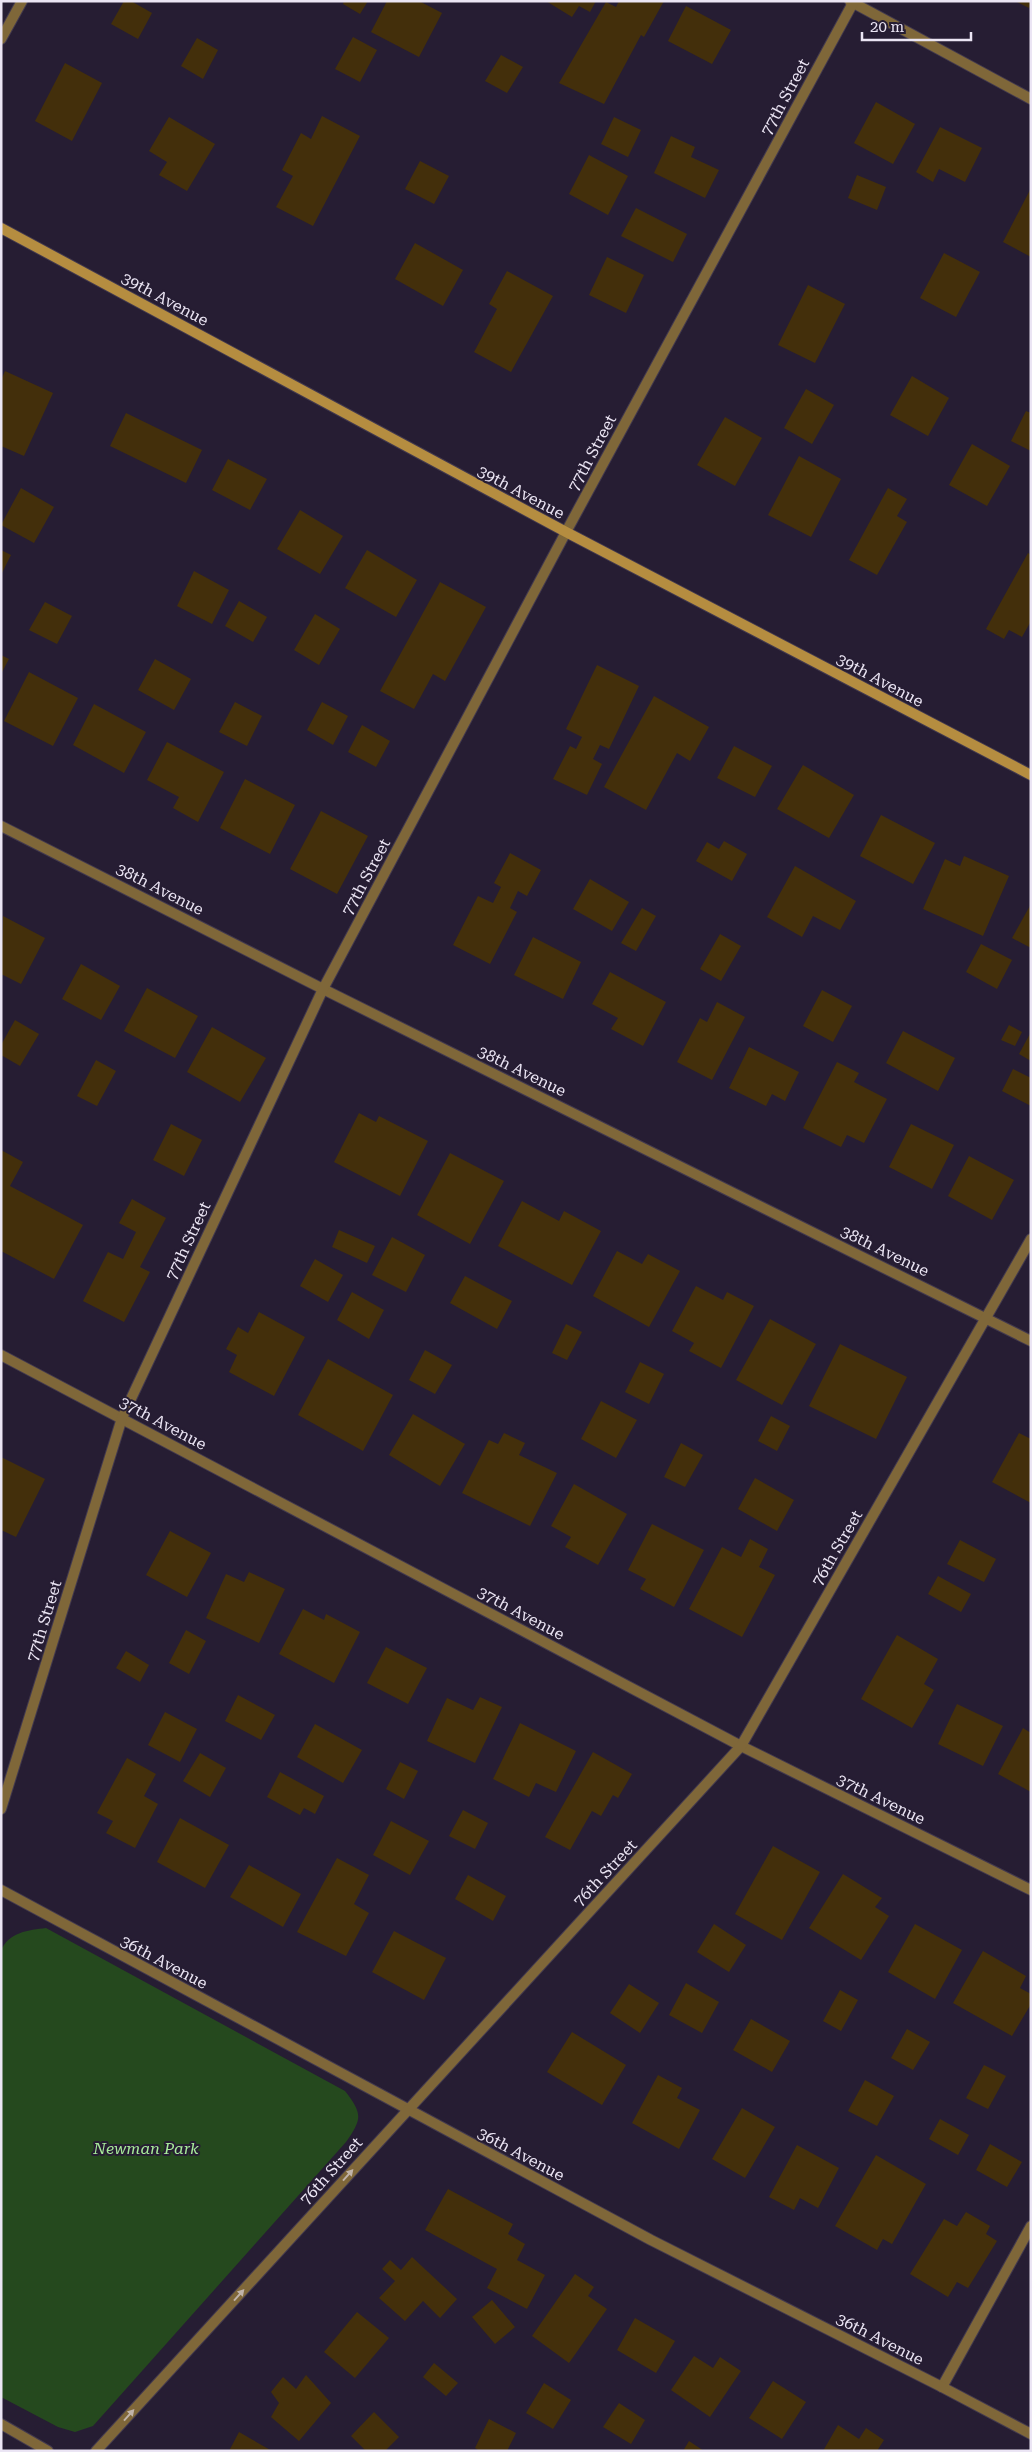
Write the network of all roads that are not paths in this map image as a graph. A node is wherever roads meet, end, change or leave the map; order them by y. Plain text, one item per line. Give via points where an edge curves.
1 (22, 1) edge
2 (852, 2) edge
3 (1, 39) edge
4 (1031, 99) edge
5 (1, 228) edge
6 (566, 532) junction
7 (1031, 775) edge
8 (1, 826) edge
9 (323, 989) junction
10 (1031, 1239) edge
11 (985, 1318) junction
12 (1031, 1341) edge
13 (1, 1355) edge
14 (122, 1418) junction
15 (741, 1746) junction
16 (1, 1809) edge
17 (1, 1890) edge
18 (1031, 1890) edge
19 (407, 2110) junction
20 (1031, 2226) edge
21 (942, 2387) junction
22 (1, 2424) edge
23 (1031, 2434) edge
24 (48, 2451) edge
25 (96, 2451) edge

1 - 3 street
2 - 4 street
2 - 6 street, 77th Street
5 - 6 main road, 39th Avenue
6 - 7 main road, 39th Avenue
6 - 9 street, 77th Street
8 - 9 street, 38th Avenue
9 - 11 street, 38th Avenue
9 - 14 street, 77th Street
10 - 11 street, 76th Street
11 - 12 street, 38th Avenue
11 - 15 street, 76th Street
13 - 14 street, 37th Avenue
14 - 15 street, 37th Avenue
14 - 16 street, 77th Street
15 - 18 street, 37th Avenue
15 - 19 street, 76th Street
17 - 19 street, 36th Avenue
19 - 21 street, 36th Avenue via 651,2240
25 -> 19 street, 76th Street
20 - 21 street
21 - 23 street, 36th Avenue
22 - 24 street

